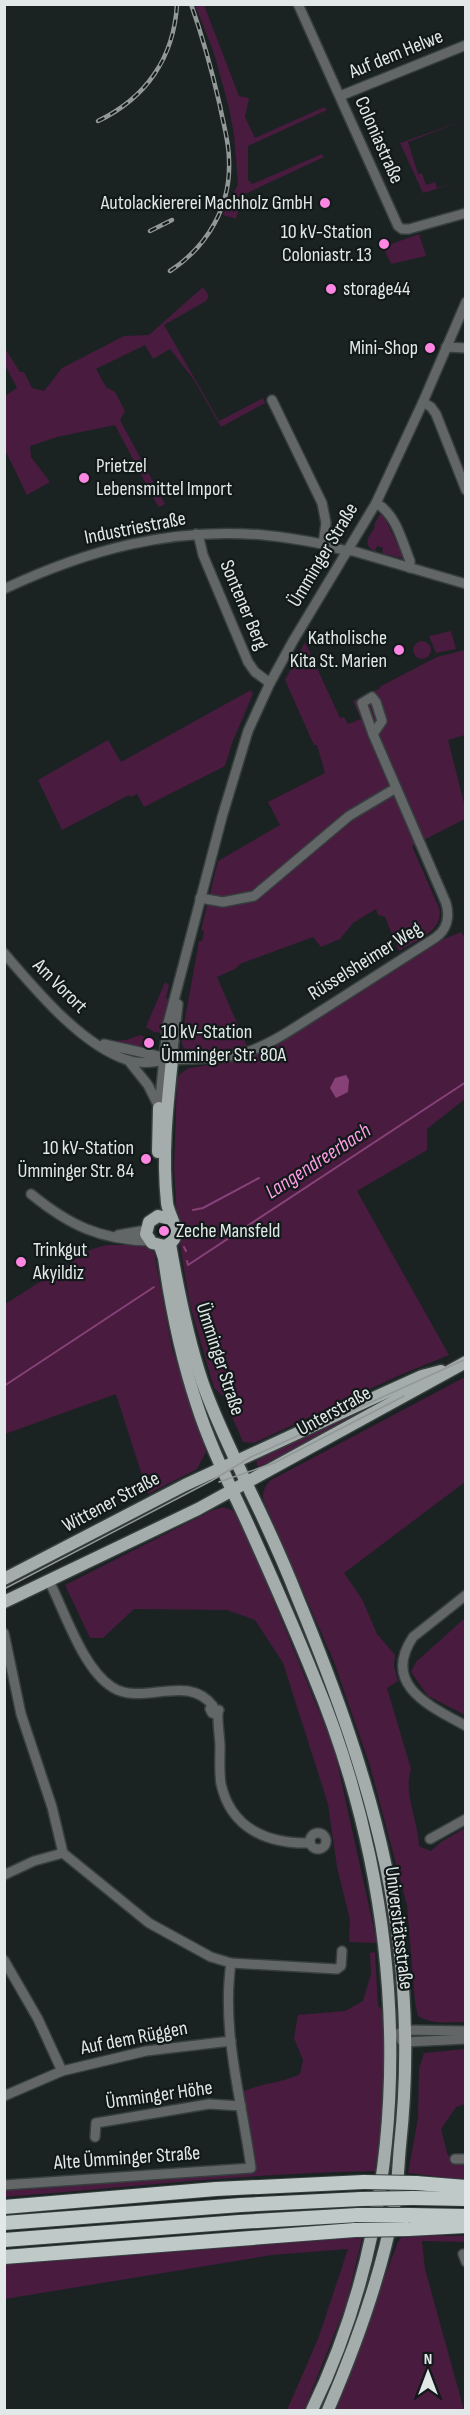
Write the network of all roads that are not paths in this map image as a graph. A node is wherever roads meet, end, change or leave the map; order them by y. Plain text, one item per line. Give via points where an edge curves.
1 (298, 4) edge
2 (465, 45) edge
3 (340, 96) junction
4 (465, 213) edge
5 (465, 302) edge
6 (447, 347) junction
7 (465, 348) edge
8 (272, 400) dead end
9 (423, 402) junction
10 (465, 490) edge
11 (376, 503) junction
12 (196, 534) junction
13 (323, 544) junction
14 (349, 551) junction
15 (410, 568) junction
16 (465, 584) edge
17 (4, 589) edge
18 (270, 683) junction
19 (374, 734) dead end
20 (396, 788) junction
21 (200, 898) junction
22 (4, 953) edge
23 (93, 1040) junction
24 (128, 1060) junction
25 (166, 1060) junction
26 (159, 1108) junction
27 (31, 1194) dead end
28 (164, 1217) junction
29 (156, 1240) junction
30 (461, 1364) edge
31 (236, 1461) junction
32 (221, 1468) junction
33 (246, 1482) junction
34 (232, 1490) junction
35 (4, 1579) edge
36 (49, 1581) junction
37 (465, 1594) edge
38 (4, 1602) edge
39 (4, 1633) edge
40 (465, 1726) edge
41 (465, 1820) edge
42 (430, 1839) dead end
43 (310, 1843) dead end
44 (63, 1852) junction
45 (4, 1875) edge
46 (342, 1950) dead end
47 (4, 1960) edge
48 (231, 1963) junction
49 (465, 2031) edge
50 (406, 2036) junction
51 (390, 2037) junction
52 (465, 2040) edge
53 (231, 2041) junction
54 (62, 2071) junction
55 (4, 2096) edge
56 (241, 2106) junction
57 (95, 2137) dead end
58 (4, 2186) edge
59 (465, 2187) edge
60 (465, 2199) edge
61 (4, 2207) edge
62 (465, 2216) edge
63 (409, 2222) junction
64 (4, 2223) edge
65 (465, 2226) edge
66 (4, 2240) edge
67 (4, 2257) edge
68 (312, 2410) edge
69 (328, 2410) edge

1 - 3 street, Coloniastraße
2 - 3 street, Auf dem Helwe
3 - 4 street, Coloniastraße via 398,226 409,229
5 - 6 street, Ümminger Straße
6 - 7 street
6 - 9 street, Ümminger Straße
8 - 13 street via 322,504 326,523
9 - 10 street via 436,414
9 - 11 street, Ümminger Straße
11 - 14 street, Ümminger Straße
11 - 15 street via 387,510 394,522
12 - 13 street, Industriestraße via 245,534
12 - 17 street, Industriestraße via 104,550
12 - 18 street, Sontener Berg via 248,662
13 - 14 street, Industriestraße
14 - 15 street, Industriestraße
14 - 18 street, Ümminger Straße
15 - 16 street, Industriestraße
18 - 21 street, Ümminger Straße via 242,746
19 - 20 street, Rüsselsheimer Weg
20 - 21 street via 349,816 254,896 224,902
20 - 25 street, Rüsselsheimer Weg via 448,909 443,931 261,1047 214,1058
21 - 25 street, Ümminger Straße
22 - 23 street, Am Vorort via 35,989
23 - 24 street, Am Vorort
23 - 25 street, Am Vorort
24 - 25 street, Am Vorort via 153,1064
24 - 26 street, Am Vorort via 148,1085
25 - 26 street, Ümminger Straße
25 - 28 main road, Ümminger Straße
26 - 28 main road, Ümminger Straße
27 - 29 street via 77,1226 110,1236
28 - 29 main road via 149,1222
28 - 29 main road, Ümminger Straße via 177,1230 174,1239
29 - 31 main road, Ümminger Straße via 181,1300 202,1380
29 - 32 main road, Ümminger Straße via 164,1258 184,1362
30 - 31 main road, Unterstraße via 422,1376
30 - 33 main road, Unterstraße
31 - 32 main road, Wittener Straße
31 - 33 main road, Ümminger Straße
32 - 34 main road, Universitätsstraße
32 - 35 main road, Wittener Straße
33 - 34 main road, Unterstraße
33 - 50 main road, Universitätsstraße via 328,1671 368,1791 396,1915
34 - 36 main road
34 - 51 main road, Universitätsstraße via 319,1688 343,1753 370,1856 381,1920
36 - 38 main road
36 - 43 street via 86,1656 112,1687 130,1693 197,1693 215,1710 220,1732 221,1781 240,1821 273,1840
37 - 40 street via 413,1637 402,1665 406,1681 418,1698
39 - 44 street via 21,1714
41 - 42 street
44 - 45 street
44 - 48 street via 149,1923 211,1957
46 - 48 street via 337,1969
47 - 54 street, Auf dem Rüggen
48 - 53 street
49 - 50 street
50 - 51 street
50 - 52 street
50 - 69 main road, Universitätsstraße via 404,2117 394,2206 370,2301
51 - 68 main road, Universitätsstraße via 388,2117 377,2208 355,2298
53 - 54 street, Auf dem Rüggen via 131,2054
53 - 56 street
54 - 55 street
56 - 57 street, Ümminger Höhe via 209,2104 96,2123
56 - 58 street, Alte Ümminger Straße via 251,2168
59 - 61 highway, bridge via 364,2182 216,2189
60 - 64 highway, bridge via 241,2205
62 - 63 highway
63 - 65 highway
63 - 66 highway, bridge via 358,2215
63 - 67 highway, bridge via 355,2230

